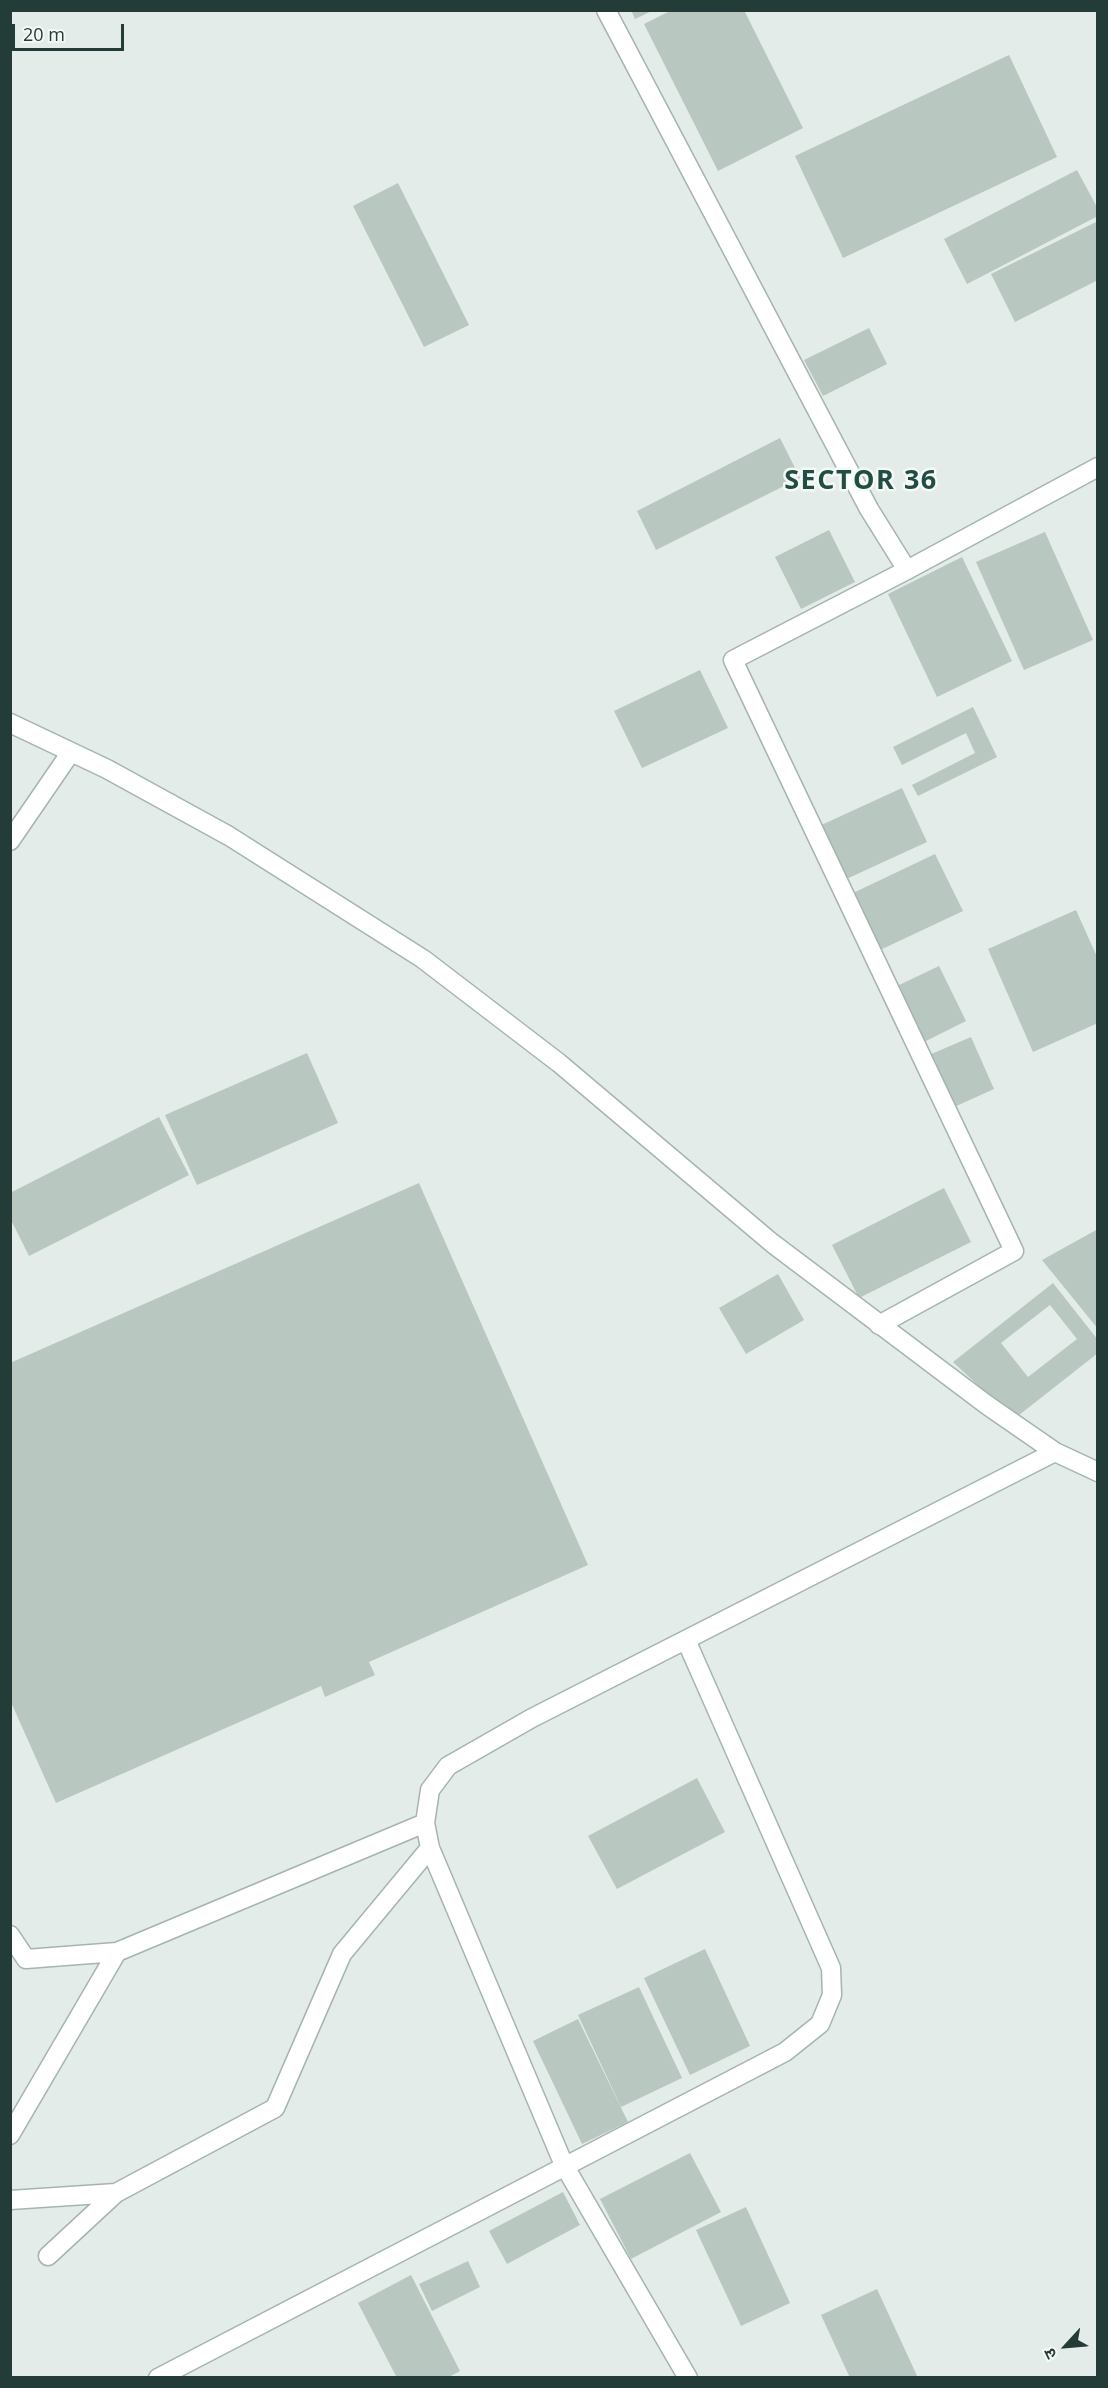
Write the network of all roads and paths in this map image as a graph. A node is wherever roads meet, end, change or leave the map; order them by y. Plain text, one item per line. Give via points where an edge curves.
1 (606, 10) edge
2 (1098, 467) edge
3 (907, 570) junction
4 (10, 723) edge
5 (71, 752) junction
6 (10, 841) edge
7 (879, 1325) junction
8 (1055, 1452) junction
9 (1098, 1472) edge
10 (686, 1640) junction
11 (424, 1824) junction
12 (430, 1848) junction
13 (10, 1935) edge
14 (117, 1952) junction
15 (10, 2135) edge
16 (564, 2165) junction
17 (116, 2193) junction
18 (10, 2200) edge
19 (48, 2256) dead end
20 (158, 2378) edge
21 (688, 2378) edge

1 - 3 street via 869,509
2 - 3 street
3 - 7 street via 733,660 1014,1251
4 - 5 street
5 - 6 street
5 - 7 street via 229,836 423,959 558,1063 772,1243
7 - 8 street
8 - 9 street
8 - 10 street
10 - 11 street via 532,1718 448,1766 430,1790
10 - 16 street via 831,1968 832,1995 820,2024 785,2052
11 - 12 street
11 - 14 street
12 - 16 street
12 - 17 street via 342,1954 275,2108
13 - 14 street via 26,1959
14 - 15 street
16 - 20 street
16 - 21 street
17 - 18 street
17 - 19 street

